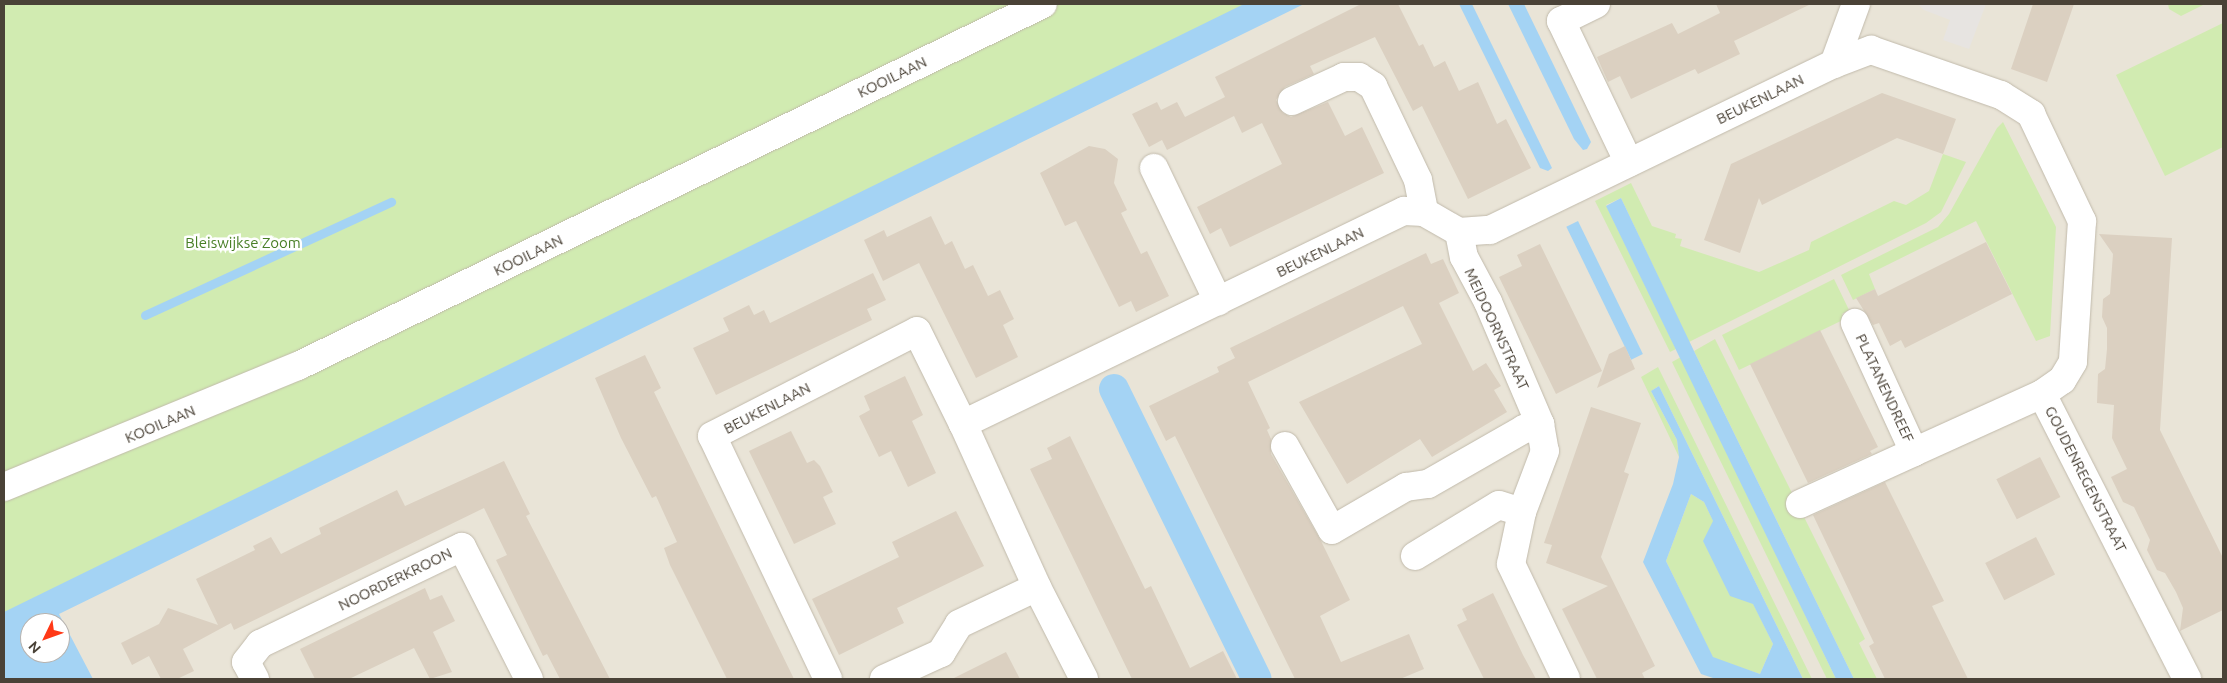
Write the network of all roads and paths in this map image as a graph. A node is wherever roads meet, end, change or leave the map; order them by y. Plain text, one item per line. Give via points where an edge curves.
1 (1043, 4) edge
2 (1596, 4) edge
3 (1856, 4) edge
4 (1834, 64) junction
5 (1292, 101) dead end
6 (1630, 163) junction
7 (1154, 168) dead end
8 (1424, 212) junction
9 (1459, 232) junction
10 (1218, 301) junction
11 (1855, 323) dead end
12 (2042, 394) junction
13 (963, 424) junction
14 (1540, 424) junction
15 (1285, 446) dead end
16 (1914, 452) junction
17 (4, 487) edge
18 (1800, 504) dead end
19 (1522, 512) junction
20 (1415, 556) dead end
21 (1037, 587) junction
22 (255, 679) edge
23 (530, 679) edge
24 (828, 679) edge
25 (884, 679) edge
26 (1084, 679) edge
27 (1566, 679) edge
28 (2187, 679) edge

1 - 17 street, KOOILAAN via 298,366
2 - 6 street via 1561,21
3 - 4 street
4 - 6 street, BEUKENLAAN
4 - 12 street, GOUDENREGENSTRAAT via 1871,50 2001,95 2031,114 2082,221 2073,362 2062,380
5 - 8 street via 1344,77 1359,77 1373,86 1418,180
6 - 9 street, BEUKENLAAN via 1490,230
7 - 10 street
8 - 9 street
8 - 10 street, BEUKENLAAN via 1404,211
9 - 14 street, MEIDOORNSTRAAT via 1464,258 1488,302
10 - 13 street, BEUKENLAAN
11 - 16 street, PLATANENDREEF
12 - 16 street, PLATANENDREEF
12 - 28 street, GOUDENREGENSTRAAT
13 - 21 street, BEUKENLAAN
13 - 24 street, BEUKENLAAN via 917,331 712,436
14 - 15 street via 1524,428 1428,484 1406,487 1332,530
14 - 19 street, MEIDOORNSTRAAT via 1545,451
16 - 18 street, PLATANENDREEF
19 - 20 street via 1499,505
19 - 27 street, MEIDOORNSTRAAT via 1511,564
21 - 25 street via 959,624 941,653
21 - 26 street, BEUKENLAAN
22 - 23 street, NOORDERKROON via 246,662 260,644 462,547

